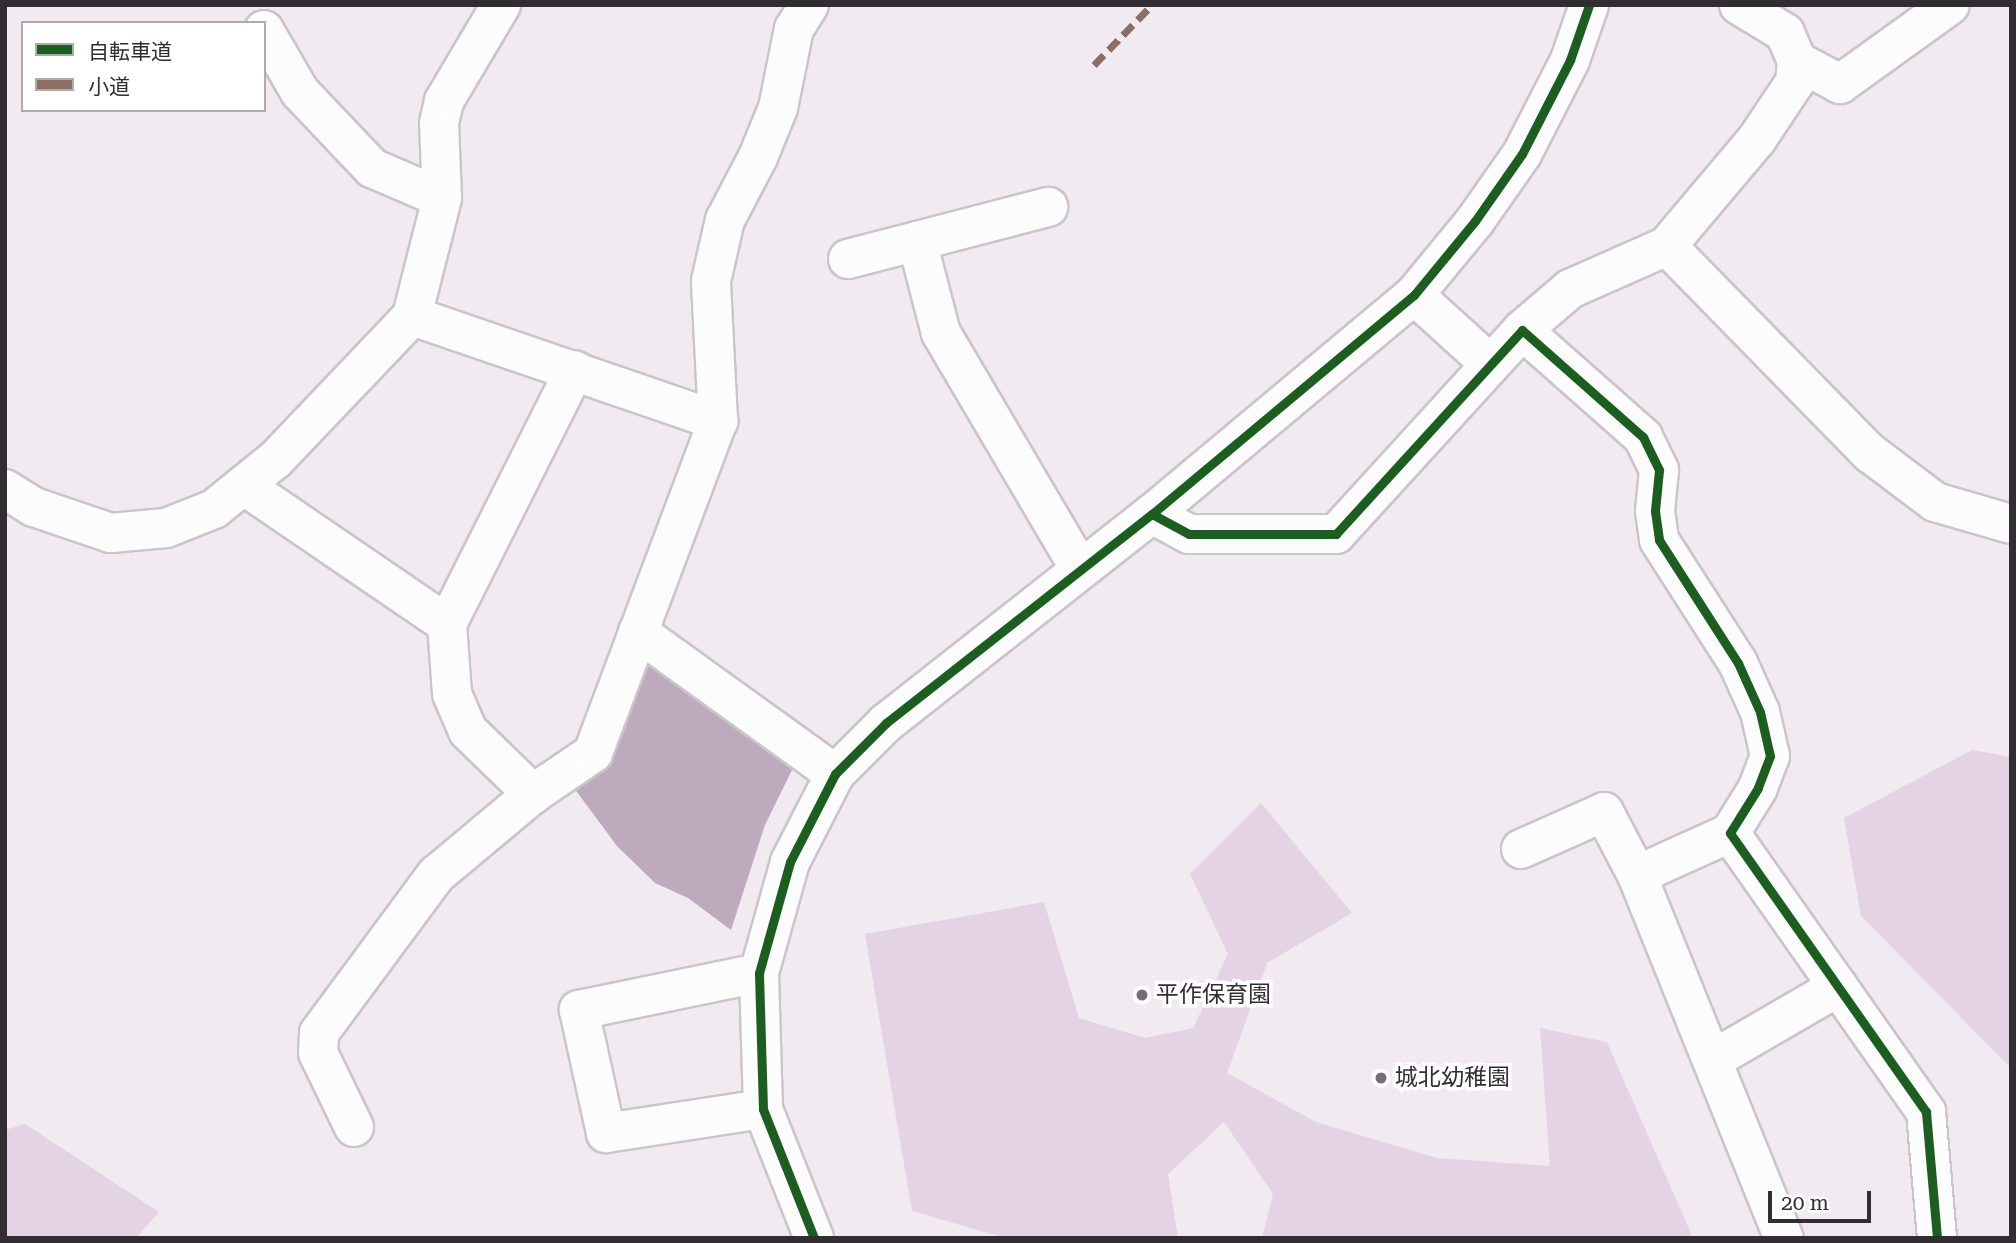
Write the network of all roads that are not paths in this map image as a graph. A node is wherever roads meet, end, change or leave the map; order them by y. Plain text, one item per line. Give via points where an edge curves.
1 (501, 5) edge
2 (809, 5) edge
3 (1589, 5) edge
4 (1739, 5) edge
5 (1950, 5) edge
6 (266, 33) edge
7 (1797, 61) junction
8 (442, 198) junction
9 (1048, 208) dead end
10 (917, 241) junction
11 (1667, 246) junction
12 (848, 259) dead end
13 (1414, 295) junction
14 (412, 316) junction
15 (1522, 330) junction
16 (1488, 362) junction
17 (575, 370) junction
18 (718, 421) junction
19 (246, 487) junction
20 (5, 489) edge
21 (1152, 513) junction
22 (2011, 524) edge
23 (1080, 569) junction
24 (447, 624) junction
25 (638, 632) junction
26 (835, 774) junction
27 (533, 794) junction
28 (1730, 833) junction
29 (1521, 849) dead end
30 (1637, 874) junction
31 (759, 973) junction
32 (1838, 987) junction
33 (1712, 1060) junction
34 (763, 1109) junction
35 (354, 1127) dead end
36 (814, 1238) edge
37 (1784, 1238) edge
38 (1937, 1238) edge

1 - 8 street via 444,101 439,123
2 - 18 street via 794,29 778,108 725,220 710,281
3 - 13 street via 1570,60 1522,154
4 - 7 street via 1785,33
5 - 7 street via 1840,85
6 - 8 street via 300,92 372,168
7 - 11 street via 1795,82 1758,139
8 - 14 street
9 - 10 street
10 - 12 street
10 - 23 street via 941,333
11 - 15 street via 1570,289
11 - 22 street via 1870,453 1935,502
13 - 16 street
13 - 21 street
14 - 17 street
14 - 19 street
15 - 16 street
15 - 28 street via 1643,437 1659,470 1654,511 1660,540 1738,663 1760,712 1770,756 1758,788
16 - 21 street via 1336,534 1189,534
17 - 18 street
17 - 24 street
18 - 25 street
19 - 20 street via 214,509 166,528 111,533 34,507
19 - 24 street
21 - 23 street
23 - 26 street via 886,723
24 - 27 street via 452,694 468,731
25 - 26 street
25 - 27 street via 593,753
26 - 31 street via 790,862
27 - 35 street via 436,875 319,1033 318,1053
28 - 30 street
28 - 32 street
29 - 30 street via 1604,812
30 - 33 street
31 - 34 street
31 - 34 street via 579,1010 606,1133
32 - 33 street
32 - 38 street via 1926,1111
33 - 37 street
34 - 36 street

